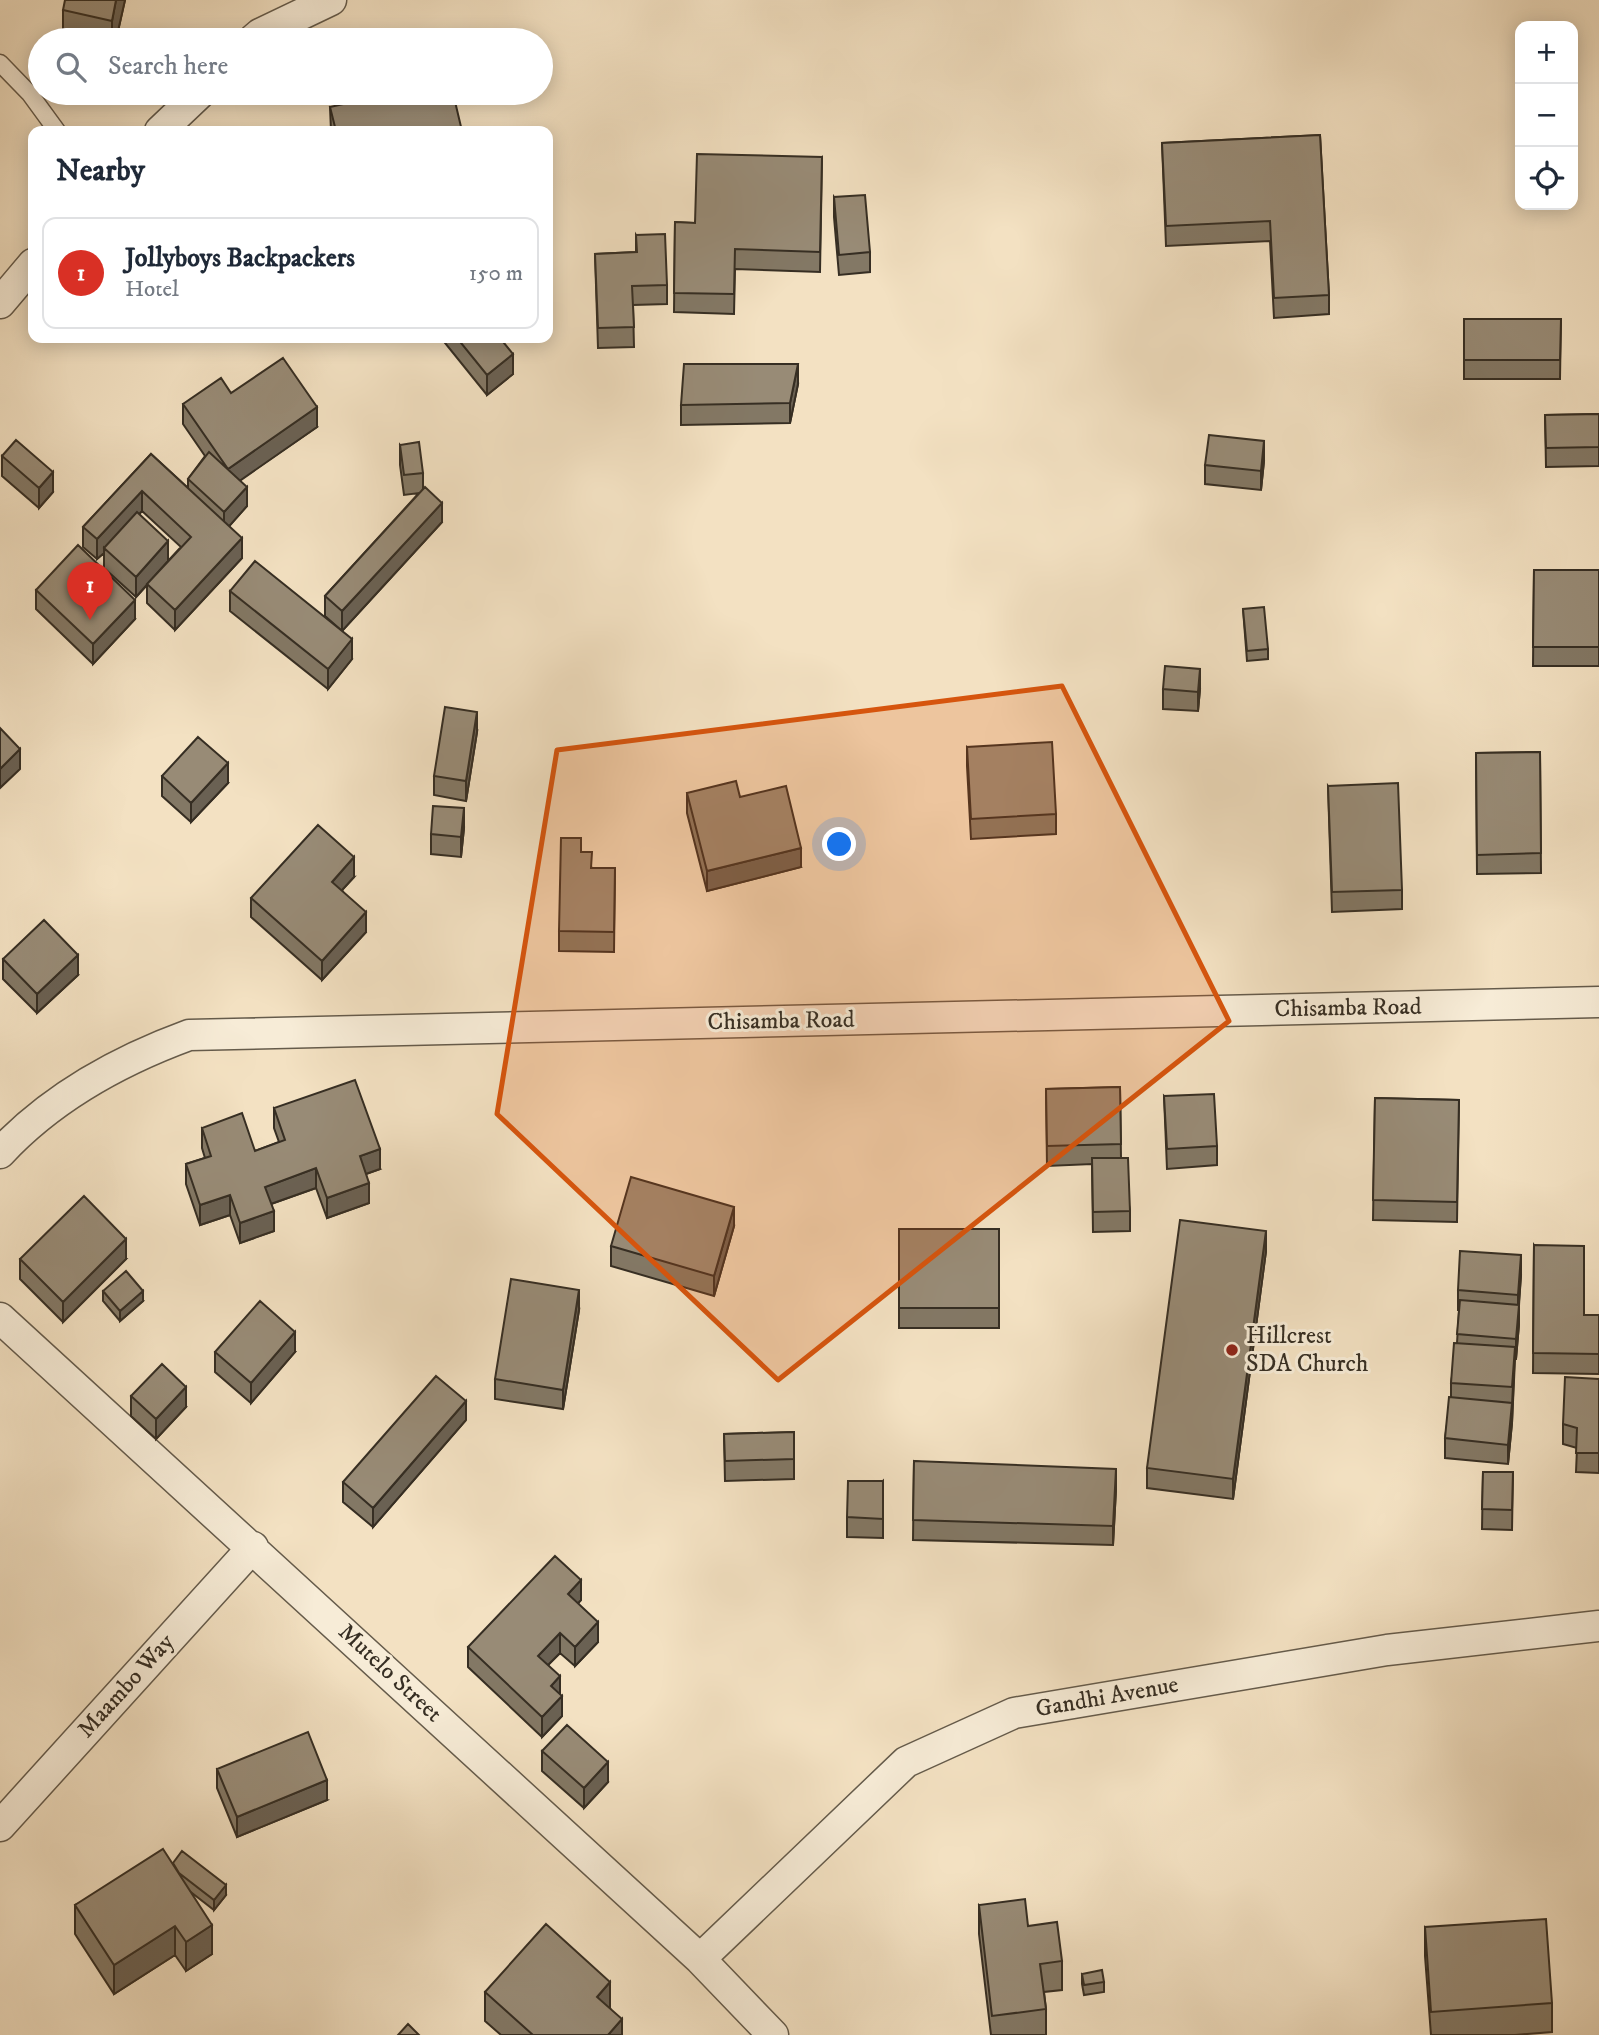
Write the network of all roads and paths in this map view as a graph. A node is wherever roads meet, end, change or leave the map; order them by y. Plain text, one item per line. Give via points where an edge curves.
1 (331, 0) edge
2 (273, 28) edge
3 (0, 63) edge
4 (28, 92) edge
5 (38, 105) edge
6 (187, 105) edge
7 (53, 126) edge
8 (165, 126) edge
9 (28, 270) edge
10 (0, 303) edge
11 (1599, 1002) edge
12 (0, 1153) edge
13 (0, 1318) edge
14 (253, 1547) junction
15 (1599, 1626) edge
16 (0, 1826) edge
17 (700, 1959) junction
18 (773, 2035) edge

1 - 2 street
3 - 4 lane
5 - 7 lane
6 - 8 street
9 - 10 street
11 - 12 street, Chisamba Road via 189,1035 136,1054 81,1085
13 - 14 street, Mutelo Street
14 - 16 street, Maambo Way
14 - 17 street, Mutelo Street
15 - 17 street, Gandhi Avenue via 1387,1650 1014,1713 906,1762
17 - 18 street, Mutelo Street

